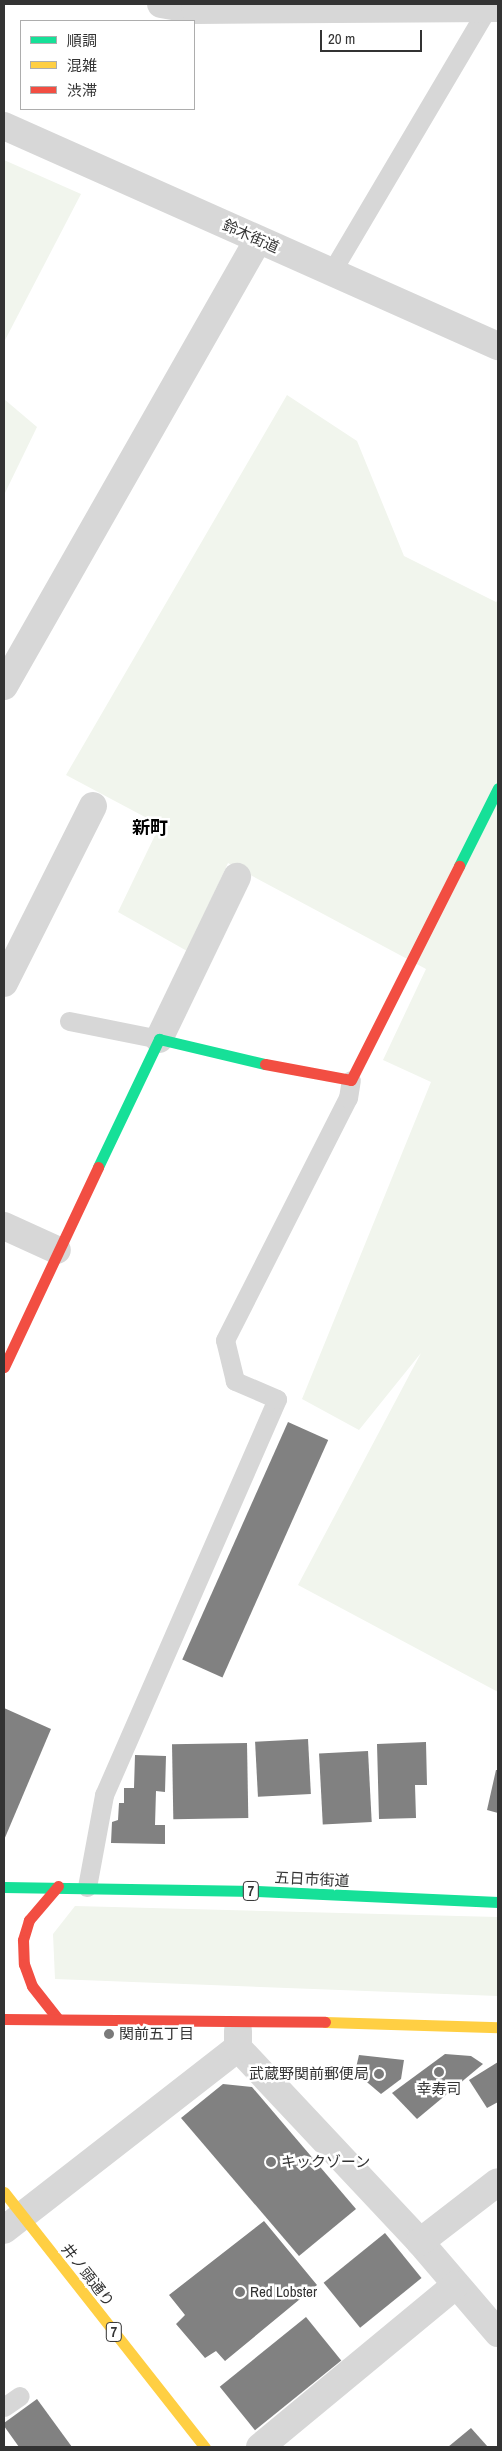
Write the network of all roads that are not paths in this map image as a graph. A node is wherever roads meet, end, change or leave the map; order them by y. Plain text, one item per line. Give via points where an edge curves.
1 (160, 4) edge
2 (291, 6) edge
3 (494, 7) edge
4 (4, 126) edge
5 (258, 240) junction
6 (332, 271) junction
7 (495, 337) edge
8 (4, 686) edge
9 (498, 788) edge
10 (93, 806) dead end
11 (237, 877) dead end
12 (4, 983) edge
13 (69, 1022) dead end
14 (159, 1039) junction
15 (351, 1080) junction
16 (4, 1226) edge
17 (57, 1250) junction
18 (4, 1367) edge
19 (58, 1886) junction
20 (4, 1887) edge
21 (87, 1887) junction
22 (498, 1902) edge
23 (4, 2019) edge
24 (58, 2019) junction
25 (238, 2019) junction
26 (498, 2027) edge
27 (238, 2048) junction
28 (498, 2182) edge
29 (4, 2192) edge
30 (13, 2223) edge
31 (420, 2242) junction
32 (456, 2285) junction
33 (498, 2333) edge
34 (20, 2396) dead end
35 (4, 2407) edge
36 (205, 2447) edge
37 (260, 2447) edge

1 - 2 street via 195,10
2 - 3 street
3 - 6 lane
4 - 5 street, 鈴木街道
5 - 6 street, 鈴木街道
5 - 8 street
6 - 7 street, 鈴木街道
9 - 15 main road
10 - 12 street
11 - 14 street
13 - 14 lane
14 - 15 main road via 310,1075
14 - 17 main road
15 - 21 lane via 348,1098 225,1340 235,1381 277,1399 104,1795
16 - 17 street
17 - 18 main road
19 - 20 main road, 五日市街道 / 7
19 - 21 main road, 五日市街道 / 7
19 - 24 main road via 29,1920 23,1940 24,1964 32,1986
21 - 22 main road, 五日市街道 / 7
23 - 24 main road
24 - 25 main road
25 - 26 main road
25 - 27 street
27 - 30 street
27 - 31 street
28 - 31 street
29 - 30 main road, 井ノ頭通り / 7
30 - 36 main road, 井ノ頭通り / 7
31 - 32 street
32 - 33 street
32 - 37 street
34 - 35 lane

